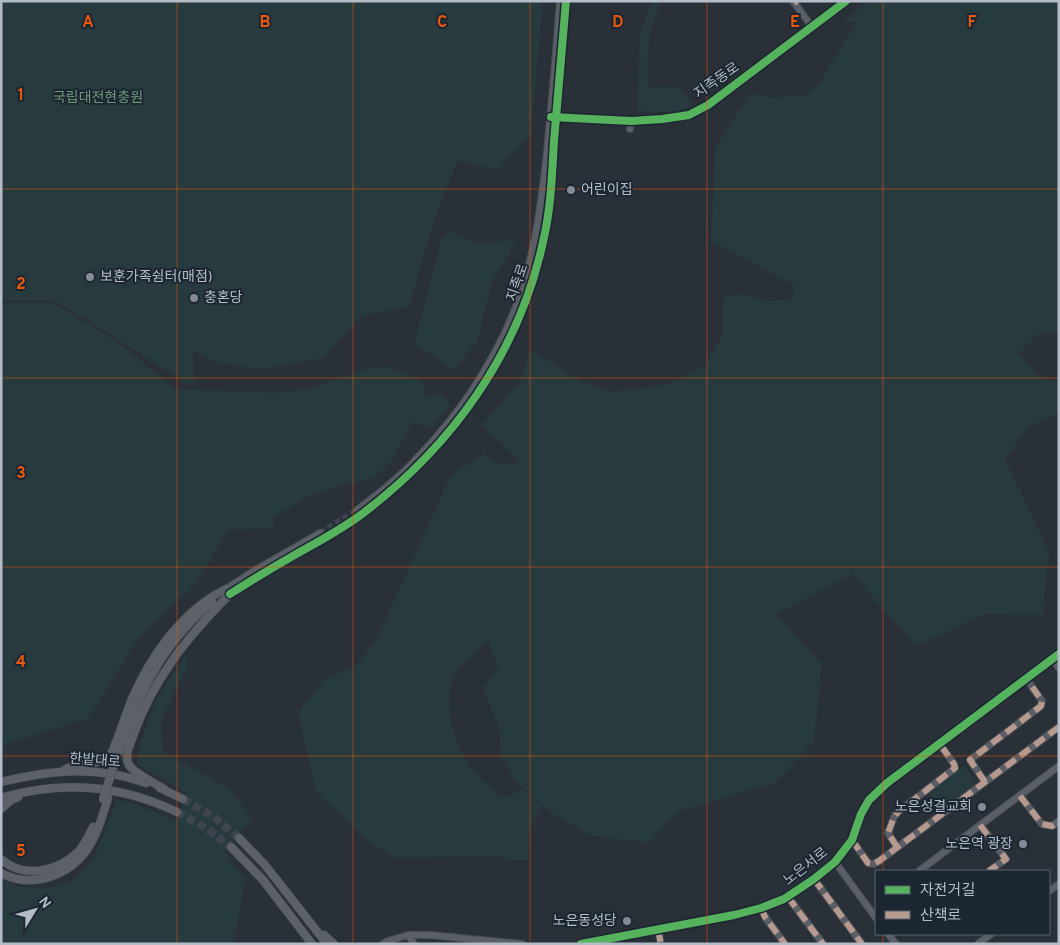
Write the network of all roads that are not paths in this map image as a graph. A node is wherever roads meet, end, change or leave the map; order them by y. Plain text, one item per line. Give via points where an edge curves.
1 (560, 1) edge
2 (566, 1) edge
3 (846, 1) edge
4 (795, 2) edge
5 (812, 27) junction
6 (553, 117) junction
7 (631, 121) junction
8 (630, 129) dead end
9 (359, 512) tunnel mouth
10 (322, 536) tunnel mouth
11 (228, 592) junction
12 (1059, 654) edge
13 (1052, 659) junction
14 (1059, 668) edge
15 (1026, 678) junction
16 (1059, 727) edge
17 (939, 743) junction
18 (1059, 766) edge
19 (64, 770) junction
20 (1, 782) edge
21 (985, 782) junction
22 (164, 789) junction
23 (31, 790) junction
24 (1020, 796) junction
25 (1, 798) edge
26 (105, 799) junction
27 (182, 799) tunnel mouth
28 (1, 809) edge
29 (177, 812) tunnel mouth
30 (1059, 821) edge
31 (980, 825) junction
32 (239, 838) tunnel mouth
33 (852, 840) junction
34 (231, 847) tunnel mouth
35 (897, 848) junction
36 (1, 859) edge
37 (835, 862) junction
38 (920, 870) edge
39 (990, 870) edge
40 (1, 874) edge
41 (814, 879) junction
42 (788, 897) junction
43 (875, 904) edge
44 (761, 908) junction
45 (869, 908) junction
46 (875, 917) edge
47 (658, 930) junction
48 (318, 932) junction
49 (408, 935) junction
50 (990, 935) edge
51 (624, 936) junction
52 (310, 942) edge
53 (327, 944) edge
54 (334, 944) edge
55 (383, 944) edge
56 (414, 944) edge
57 (522, 944) edge
58 (581, 944) edge
59 (626, 944) edge
60 (661, 944) edge
61 (785, 944) edge
62 (823, 944) edge
63 (862, 944) edge
64 (978, 944) edge

1 - 6 street, 지족로
2 - 6 street, 지족로
3 - 5 street, 지족동로
4 - 5 street
5 - 7 street, 지족동로 via 708,105 689,115
6 - 7 street, 지족동로
6 - 9 street, 지족로 via 544,242 533,281 508,343 479,393 446,438 402,482
7 - 8 street
10 - 11 street via 252,572
11 - 19 main road via 200,604 163,646 133,697 110,756 102,762
11 - 22 main road via 167,666 150,694 129,747 127,758 130,766
11 - 26 main road via 187,631 146,692
12 - 13 street, 노은서로
13 - 14 street
13 - 15 street, 노은서로
15 - 17 street, 노은서로
15 - 21 street via 1042,701 1041,706 972,758 970,762
16 - 21 street
17 - 33 street, 노은서로 via 869,800 860,814
17 - 35 street via 955,768 894,817 888,833
18 - 24 street
19 - 20 main road, 한밭대로
19 - 22 main road, 한밭대로 via 127,776
21 - 35 street
22 - 27 main road, 한밭대로
23 - 25 main road, 한밭대로
23 - 28 main road
23 - 29 main road, 한밭대로 via 95,787 156,802
24 - 30 street via 1042,824 1052,826
24 - 31 street
26 - 36 main road via 86,840 59,866 28,872 7,865
26 - 40 main road via 92,840 73,864 46,879 31,881
31 - 38 street
31 - 39 street via 1006,859
32 - 48 main road via 265,865
33 - 35 street via 868,863 879,862
33 - 37 street, 노은서로
34 - 52 main road via 263,880
37 - 41 street, 노은서로
37 - 45 street
41 - 42 street, 노은서로
41 - 63 street
42 - 44 street, 노은서로
42 - 62 street, 노은서로
43 - 45 street
44 - 47 street, 노은서로
44 - 61 street
45 - 46 street
47 - 51 street, 노은서로
47 - 60 street
48 - 53 main road
48 - 54 main road
49 - 55 street
49 - 56 street
49 - 57 street
50 - 64 street
51 - 58 street, 노은서로
51 - 59 street

